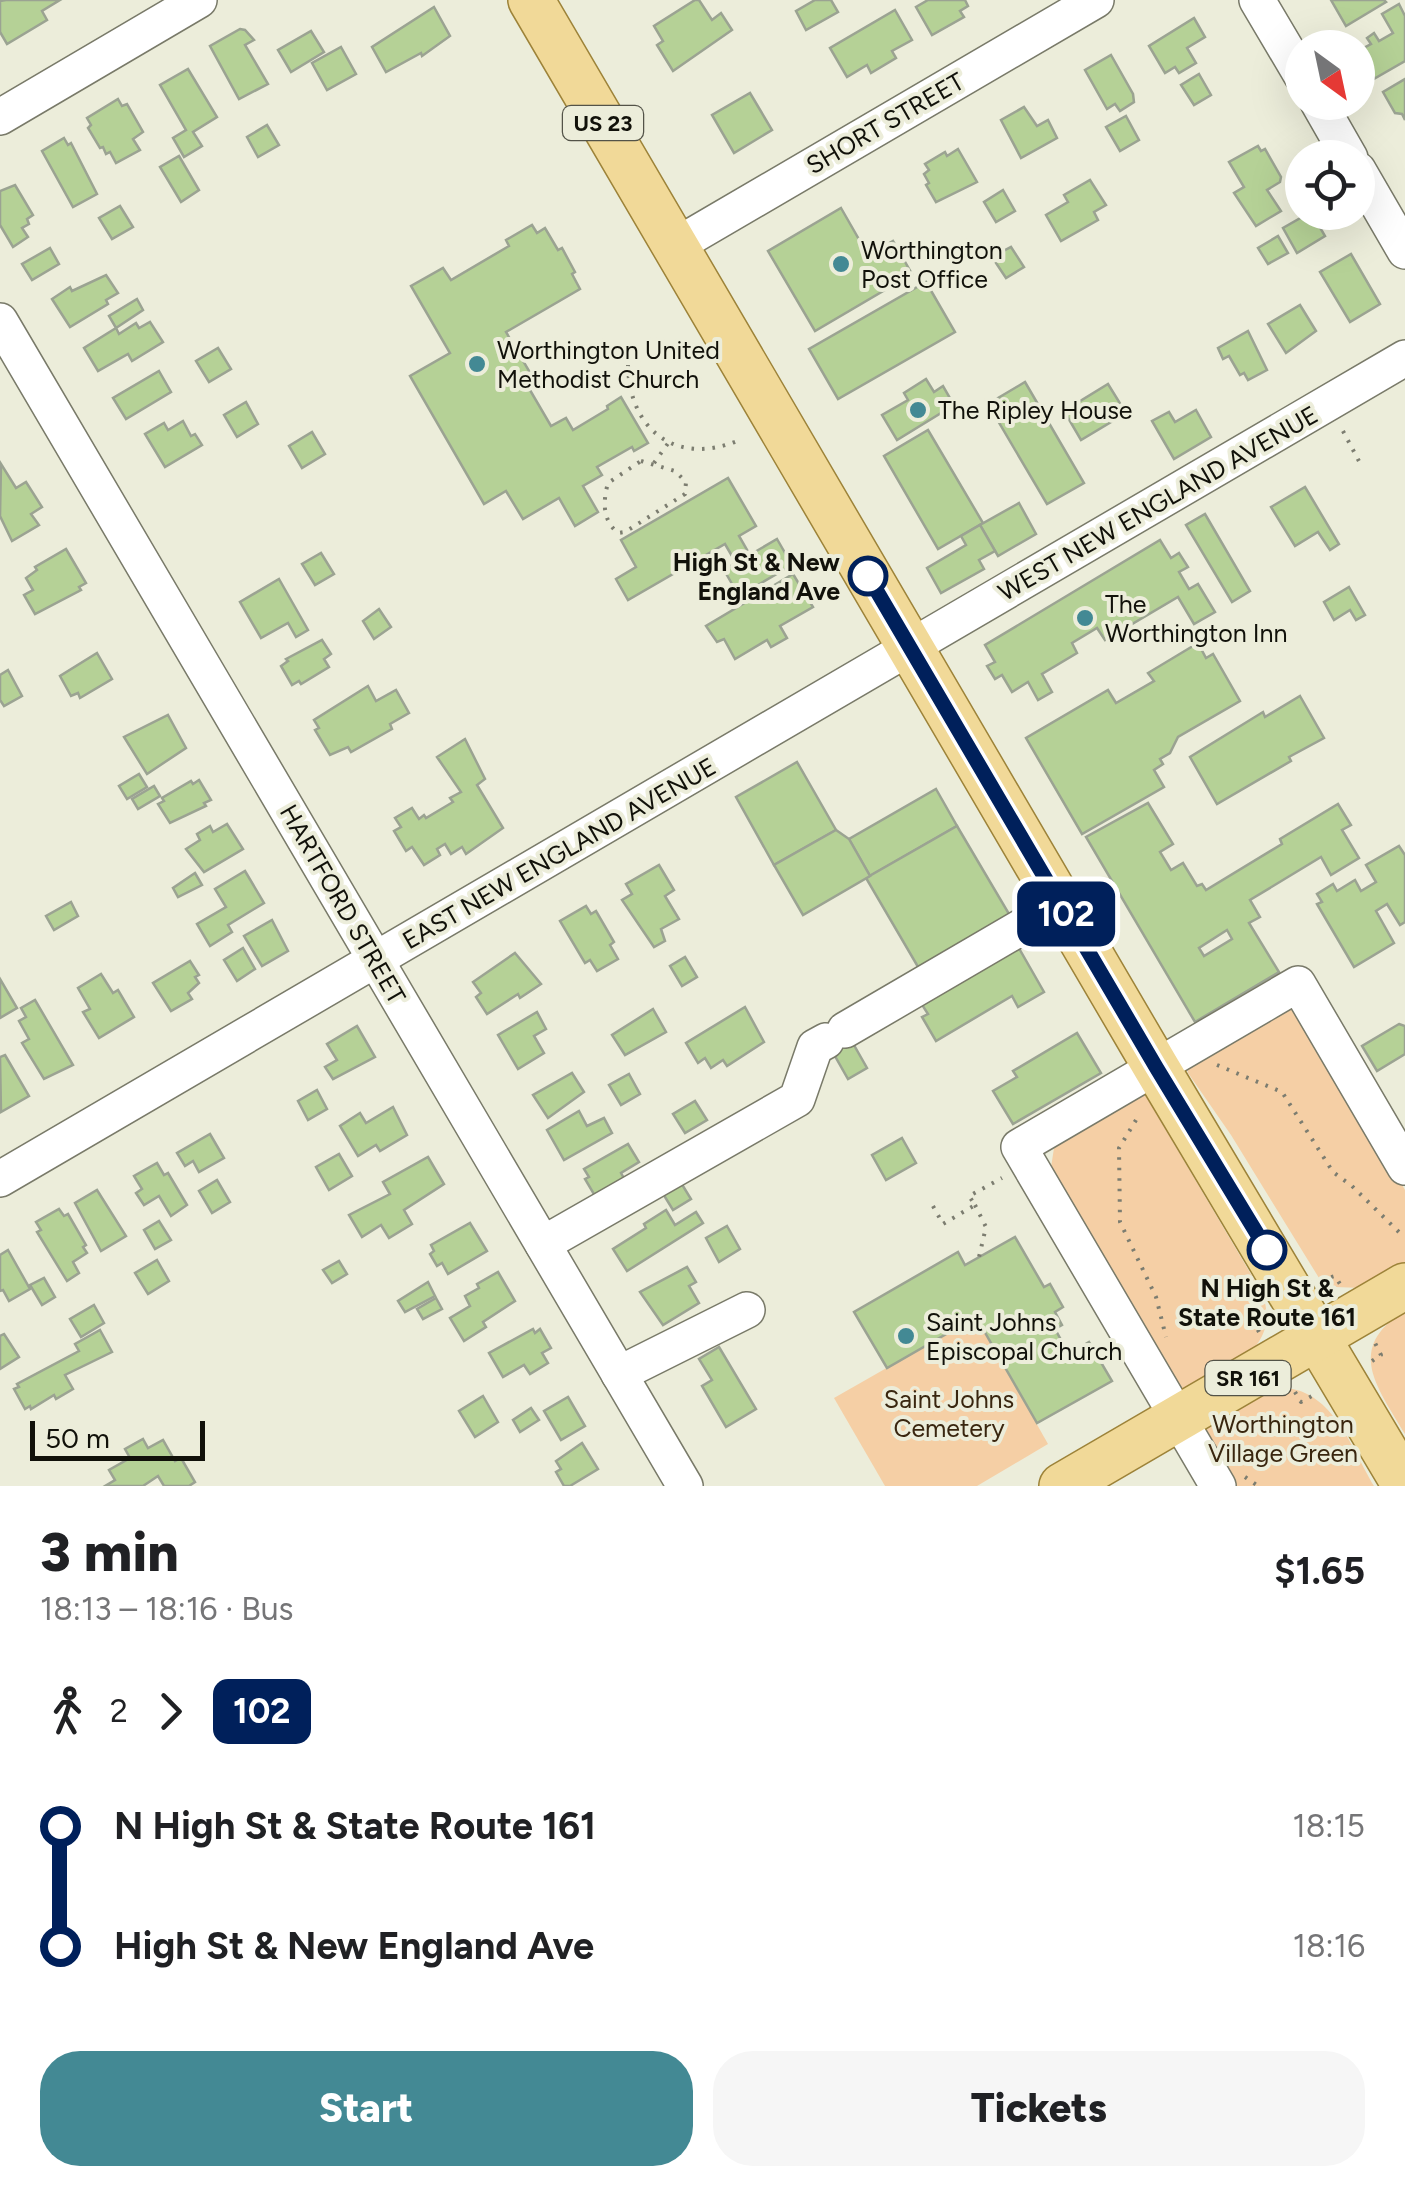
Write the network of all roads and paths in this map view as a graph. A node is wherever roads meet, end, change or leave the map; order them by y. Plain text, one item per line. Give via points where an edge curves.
1 (200, 0) edge
2 (531, 0) edge
3 (1096, 0) edge
4 (1258, 0) edge
5 (1285, 47) edge
6 (0, 117) edge
7 (1375, 199) edge
8 (675, 246) junction
9 (1405, 251) edge
10 (0, 321) edge
11 (1405, 358) edge
12 (628, 365) dead end
13 (1343, 431) dead end
14 (738, 441) dead end
15 (669, 442) junction
16 (654, 463) junction
17 (1361, 465) dead end
18 (910, 647) junction
19 (1061, 904) junction
20 (376, 960) junction
21 (1211, 1063) dead end
22 (1156, 1067) junction
23 (1136, 1120) dead end
24 (1405, 1167) edge
25 (0, 1179) edge
26 (975, 1205) dead end
27 (1403, 1236) edge
28 (543, 1244) junction
29 (979, 1258) dead end
30 (1321, 1280) dead end
31 (1405, 1286) edge
32 (1343, 1288) dead end
33 (747, 1310) dead end
34 (1267, 1315) dead end
35 (1254, 1323) dead end
36 (1319, 1337) junction
37 (1375, 1342) dead end
38 (1169, 1352) dead end
39 (1372, 1361) dead end
40 (619, 1374) junction
41 (1292, 1388) dead end
42 (1313, 1396) dead end
43 (1178, 1419) junction
44 (1405, 1485) edge
45 (685, 1486) edge
46 (1062, 1486) edge
47 (1218, 1486) edge

1 - 6 street
2 - 8 main road, US 23
3 - 8 street, SHORT STREET
4 - 5 street
7 - 9 street
8 - 18 main road, US 23
10 - 20 street, HARTFORD STREET
11 - 18 street, WEST NEW ENGLAND AVENUE
12 - 15 path via 641,418
13 - 17 path
14 - 15 path via 704,450
15 - 16 path
16 - 16 path via 641,461 608,483 607,521 618,532 685,494 682,476
18 - 19 main road, US 23
18 - 20 street, EAST NEW ENGLAND AVENUE
19 - 22 main road, US 23
19 - 28 street via 815,1047 798,1099
20 - 25 street, EAST NEW ENGLAND AVENUE
20 - 28 street, HARTFORD STREET
21 - 27 path via 1282,1092 1333,1172
22 - 24 street via 1298,984
22 - 36 main road, US 23
22 - 43 street via 1019,1147
23 - 38 path via 1119,1148 1120,1222 1156,1296
26 - 29 path via 986,1227
28 - 40 street, HARTFORD STREET
30 - 32 path via 1335,1276
31 - 36 main road, SR 161
33 - 40 street
34 - 35 path
36 - 43 main road, SR 161
36 - 44 main road, US 23
37 - 39 path via 1381,1355
40 - 45 street, HARTFORD STREET
41 - 42 path via 1301,1402
43 - 46 main road, SR 161
43 - 47 street

